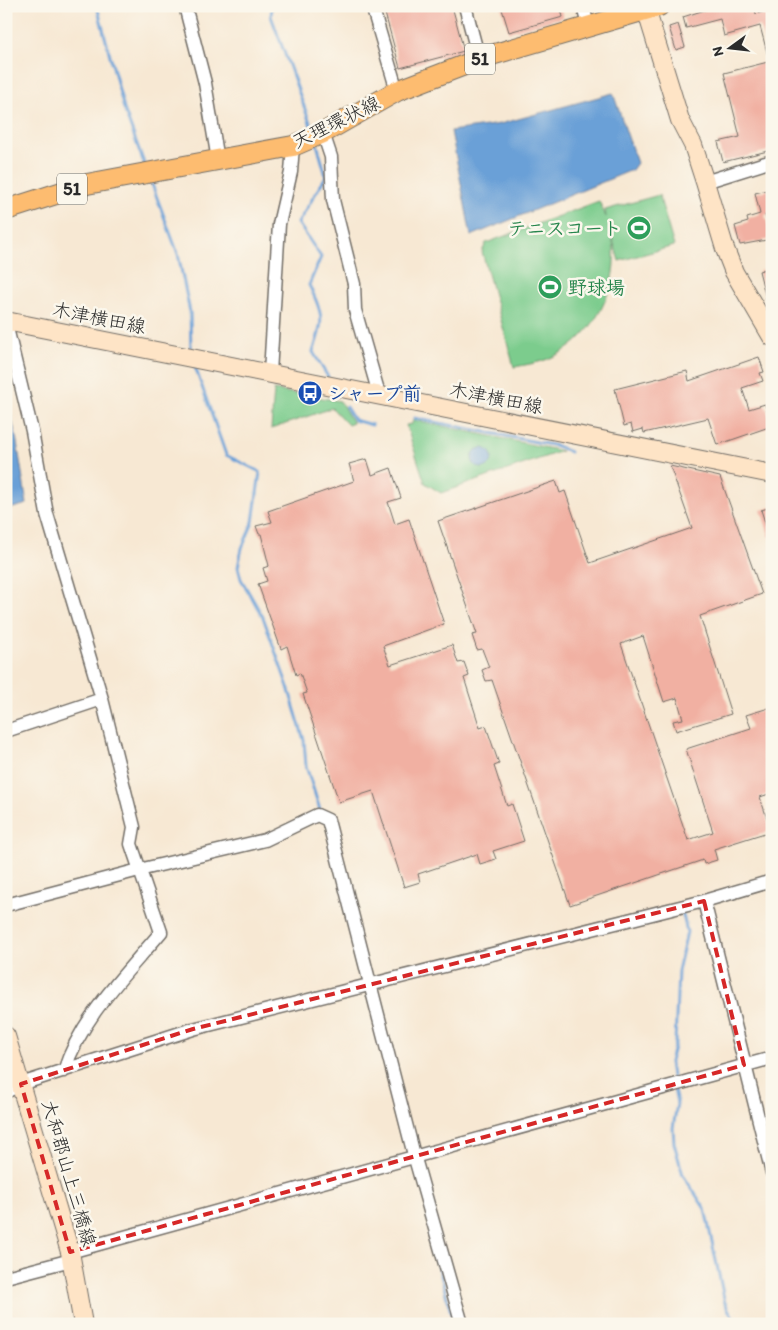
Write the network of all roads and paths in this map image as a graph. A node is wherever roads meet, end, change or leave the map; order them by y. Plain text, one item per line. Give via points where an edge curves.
1 (185, 6) edge
2 (372, 6) edge
3 (465, 6) edge
4 (583, 6) edge
5 (650, 7) edge
6 (588, 26) junction
7 (479, 59) junction
8 (397, 91) junction
9 (323, 132) junction
10 (293, 146) junction
11 (218, 160) junction
12 (772, 161) edge
13 (706, 182) junction
14 (6, 210) edge
15 (7, 321) edge
16 (772, 337) edge
17 (270, 373) junction
18 (383, 397) junction
19 (772, 474) edge
20 (102, 699) junction
21 (6, 731) edge
22 (139, 870) junction
23 (772, 881) edge
24 (704, 901) junction
25 (6, 906) edge
26 (371, 984) junction
27 (6, 1036) edge
28 (772, 1058) edge
29 (744, 1065) junction
30 (64, 1071) junction
31 (14, 1088) edge
32 (411, 1156) junction
33 (772, 1173) edge
34 (70, 1256) junction
35 (6, 1277) edge
36 (83, 1324) edge
37 (462, 1324) edge

1 - 11 street
2 - 8 street
3 - 7 street
4 - 6 street
5 - 6 main road, 天理環状線 / 51
5 - 13 main road via 680,120
6 - 7 main road, 天理環状線 / 51
7 - 8 main road, 天理環状線 / 51
8 - 9 main road, 天理環状線 / 51
9 - 10 main road, 天理環状線 / 51
9 - 18 street via 331,157 333,200 354,284 355,310 377,387
10 - 11 main road, 天理環状線 / 51
10 - 17 street via 279,224
11 - 14 main road, 天理環状線 / 51 via 87,184
12 - 13 street
13 - 16 main road via 734,272
15 - 17 main road, 木津横田線
15 - 20 street via 47,514
17 - 18 main road, 木津横田線
18 - 19 main road, 木津横田線
20 - 21 street
20 - 22 street via 134,827 131,844
22 - 25 street
22 - 26 street via 265,840 322,817
22 - 30 street via 162,932 84,1025 71,1048
23 - 24 street
24 - 26 street
24 - 29 street
26 - 30 street via 193,1029
26 - 32 street
27 - 31 main road, 大和郡山上三橋線
28 - 29 street
29 - 32 street
29 - 33 street
30 - 31 street
31 - 34 main road, 大和郡山上三橋線
32 - 34 street
32 - 37 street
34 - 35 street
34 - 36 main road, 大和郡山上三橋線

